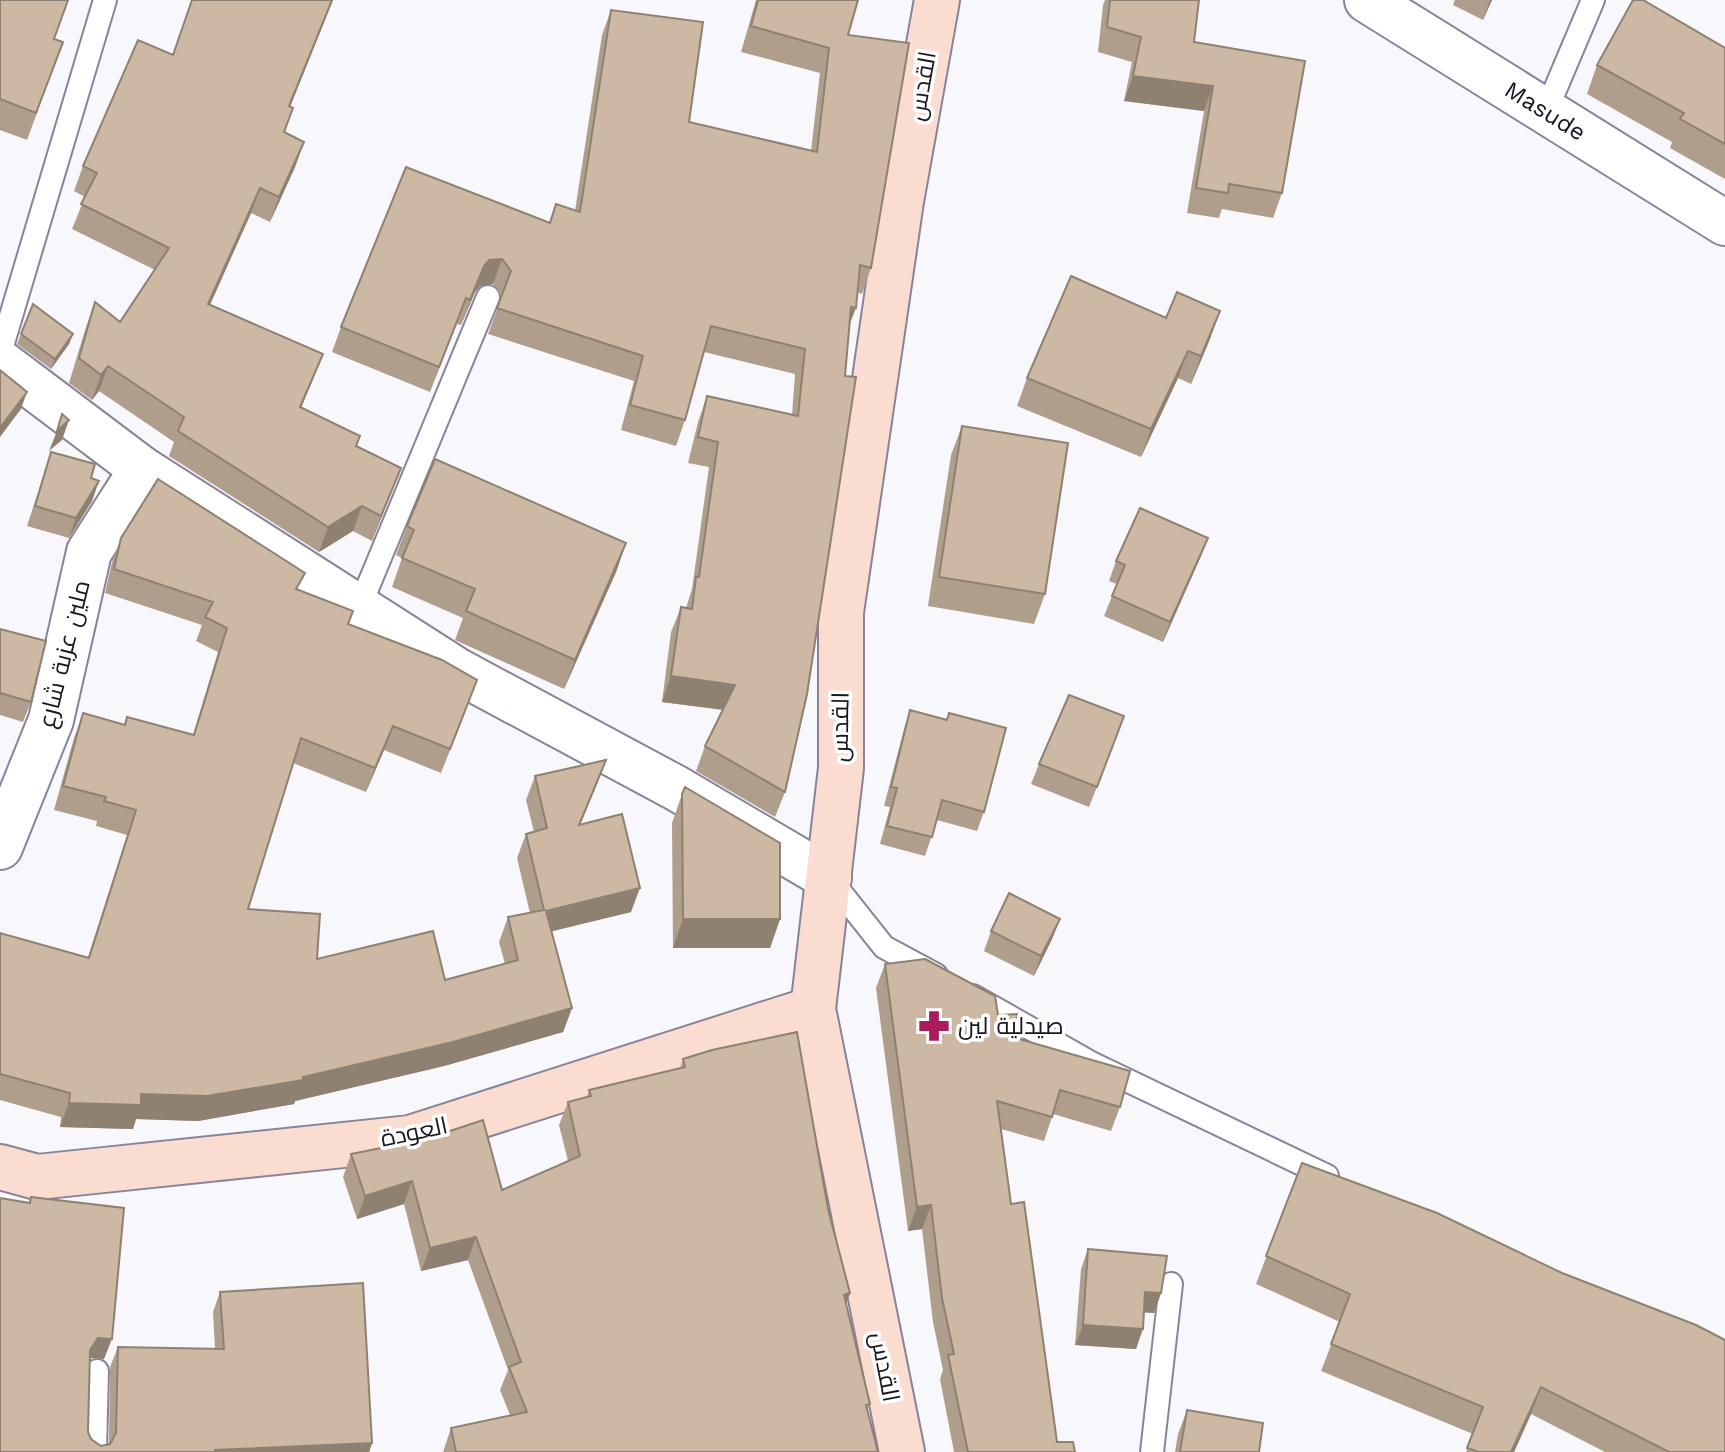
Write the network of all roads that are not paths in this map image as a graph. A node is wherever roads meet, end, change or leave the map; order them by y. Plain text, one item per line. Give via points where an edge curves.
1 (105, 0) edge
2 (937, 0) edge
3 (1367, 0) edge
4 (1593, 0) edge
5 (1546, 111) junction
6 (1725, 223) edge
7 (488, 297) dead end
8 (0, 353) edge
9 (0, 362) edge
10 (142, 469) junction
11 (359, 608) junction
12 (0, 847) edge
13 (829, 878) junction
14 (813, 1009) junction
15 (0, 1167) edge
16 (1346, 1186) edge
17 (1171, 1284) dead end
18 (97, 1371) dead end
19 (95, 1452) edge
20 (902, 1452) edge
21 (1152, 1452) edge

1 - 8 lane
2 - 13 main road, القدس via 901,201 841,612 841,768
3 - 5 street, Masude
4 - 5 lane
5 - 6 street, Masude
7 - 11 lane
9 - 10 street
10 - 11 street
10 - 12 street, ملين عزبة شارع via 89,552 51,720
11 - 13 street via 458,671 676,788
13 - 14 main road, القدس
13 - 16 lane via 884,947 1093,1064
14 - 15 main road, العودة via 410,1138 37,1177
14 - 20 main road, القدس
17 - 21 lane
18 - 19 lane

